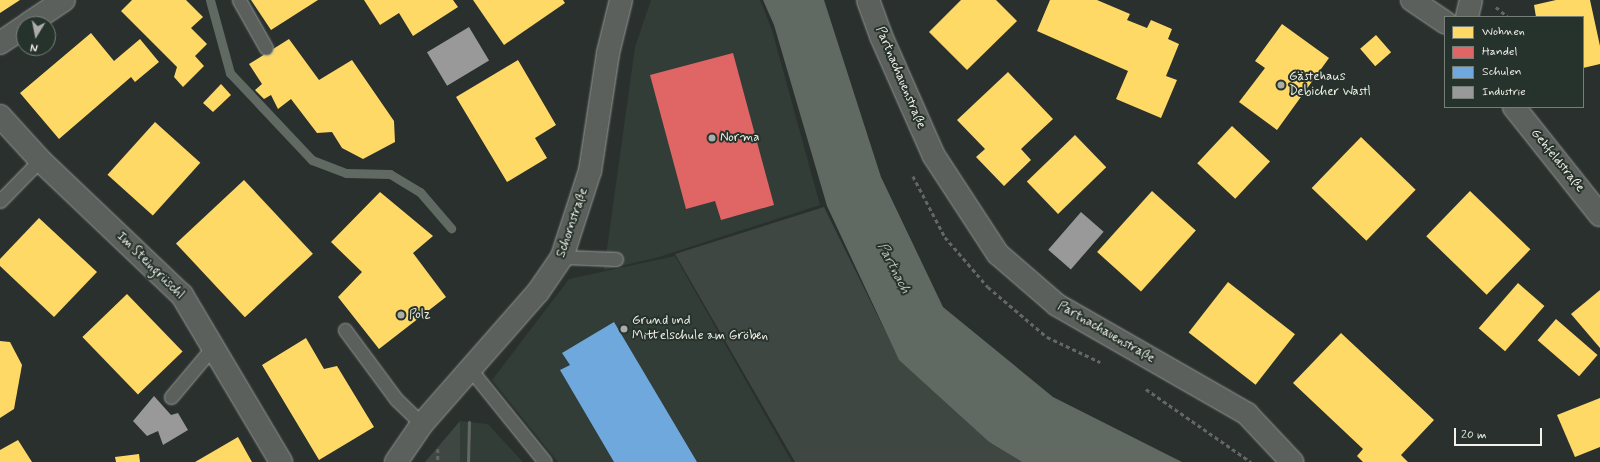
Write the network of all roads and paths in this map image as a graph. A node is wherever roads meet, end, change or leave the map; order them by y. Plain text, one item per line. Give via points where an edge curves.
1 (64, 0) edge
2 (239, 0) edge
3 (621, 0) edge
4 (868, 0) edge
5 (1412, 0) edge
6 (1471, 0) edge
7 (40, 16) edge
8 (1466, 16) edge
9 (1444, 21) edge
10 (16, 32) edge
11 (0, 43) edge
12 (266, 48) dead end
13 (1515, 108) edge
14 (0, 116) edge
15 (40, 160) junction
16 (0, 201) edge
17 (1600, 214) edge
18 (562, 257) junction
19 (616, 259) dead end
20 (345, 330) dead end
21 (213, 347) junction
22 (470, 369) junction
23 (171, 397) dead end
24 (422, 424) junction
25 (281, 462) edge
26 (396, 462) edge
27 (545, 462) edge
28 (1292, 462) edge

1 - 7 street
2 - 12 lane
3 - 18 street, Schornstraße via 608,53 590,171
4 - 28 street, Partnachauenstraße via 881,36 934,156 998,254 1057,305 1247,414
5 - 9 street
6 - 8 street
10 - 11 street
13 - 17 street, Gehfeldstraße
14 - 15 street, Im Steingrüschl
15 - 16 lane
15 - 21 street, Im Steingrüschl via 182,295
18 - 19 lane
18 - 22 street, Schornstraße via 538,292
20 - 24 lane via 396,398
21 - 23 lane
21 - 25 street, Im Steingrüschl
22 - 24 street, Schornstraße
22 - 27 lane
24 - 26 street, Schornstraße

